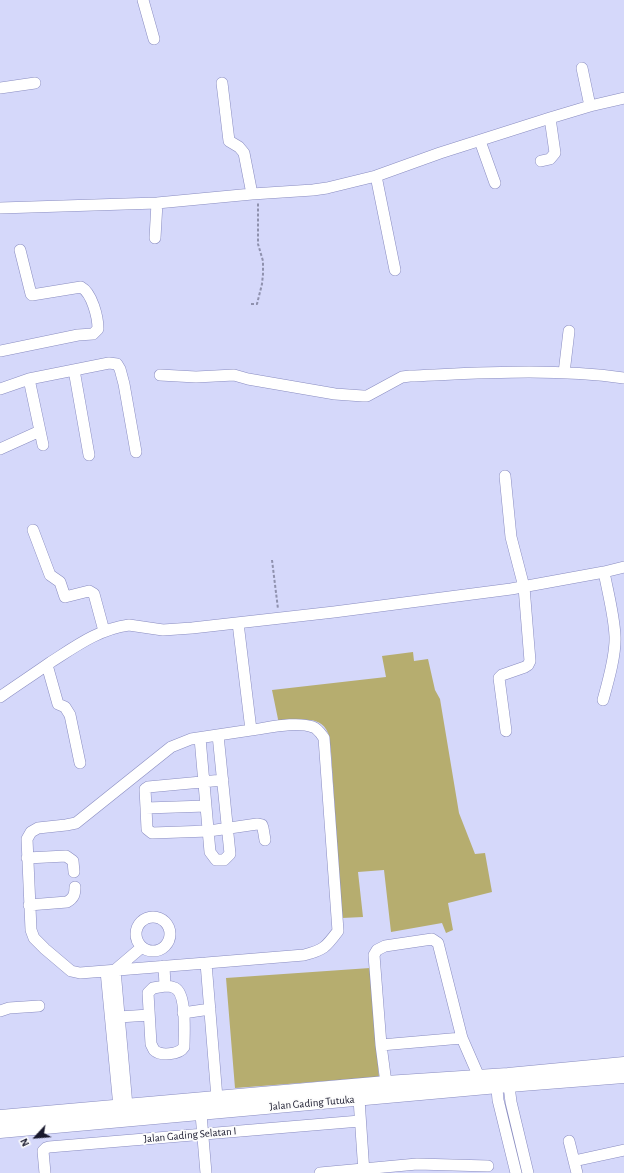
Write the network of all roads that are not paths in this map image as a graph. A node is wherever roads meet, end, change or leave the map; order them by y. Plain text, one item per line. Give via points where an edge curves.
1 (143, 0) edge
2 (154, 39) dead end
3 (582, 68) dead end
4 (36, 83) dead end
5 (222, 83) dead end
6 (0, 88) edge
7 (624, 98) edge
8 (590, 106) junction
9 (550, 118) junction
10 (480, 140) junction
11 (541, 162) dead end
12 (376, 176) junction
13 (495, 183) dead end
14 (255, 194) junction
15 (157, 203) junction
16 (0, 208) edge
17 (155, 238) dead end
18 (20, 250) dead end
19 (395, 270) dead end
20 (568, 331) dead end
21 (0, 351) edge
22 (74, 370) junction
23 (564, 373) junction
24 (160, 376) dead end
25 (624, 378) edge
26 (29, 379) junction
27 (0, 390) edge
28 (40, 431) junction
29 (43, 446) dead end
30 (0, 449) edge
31 (136, 452) dead end
32 (89, 455) dead end
33 (504, 476) dead end
34 (33, 530) dead end
35 (624, 567) edge
36 (604, 572) junction
37 (524, 587) junction
38 (238, 623) junction
39 (104, 631) junction
40 (47, 665) junction
41 (0, 697) edge
42 (603, 700) dead end
43 (251, 730) junction
44 (506, 731) dead end
45 (218, 735) junction
46 (200, 738) junction
47 (80, 764) dead end
48 (223, 780) junction
49 (205, 782) junction
50 (206, 806) junction
51 (146, 808) junction
52 (228, 828) junction
53 (208, 830) junction
54 (265, 840) dead end
55 (27, 858) junction
56 (74, 872) dead end
57 (75, 887) dead end
58 (29, 905) junction
59 (142, 948) dead end
60 (206, 963) junction
61 (164, 966) junction
62 (110, 970) junction
63 (166, 986) junction
64 (39, 1006) dead end
65 (210, 1010) junction
66 (0, 1011) edge
67 (184, 1013) junction
68 (149, 1015) junction
69 (118, 1017) junction
70 (462, 1038) junction
71 (381, 1045) junction
72 (624, 1064) edge
73 (624, 1076) edge
74 (480, 1077) junction
75 (502, 1080) junction
76 (386, 1083) junction
77 (218, 1098) junction
78 (359, 1099) junction
79 (194, 1100) junction
80 (123, 1107) junction
81 (198, 1114) junction
82 (0, 1118) edge
83 (360, 1121) junction
84 (0, 1131) edge
85 (203, 1134) junction
86 (569, 1142) dead end
87 (624, 1150) edge
88 (574, 1161) junction
89 (488, 1166) dead end
90 (417, 1168) edge
91 (364, 1171) edge
92 (45, 1173) edge
93 (206, 1173) edge
94 (320, 1173) edge
95 (516, 1173) edge
96 (528, 1173) edge
97 (577, 1173) edge

1 - 2 street
3 - 8 street
4 - 6 street
5 - 14 street via 229,141 244,153
7 - 8 street
8 - 9 street
9 - 10 street
9 - 11 street via 555,153 550,159
10 - 12 street
10 - 13 street
12 - 14 street via 313,190
12 - 19 street
14 - 15 street
15 - 16 street
15 - 17 street
18 - 21 street via 30,294 81,287 86,289 98,321 98,329 93,334
20 - 23 street
22 - 26 street
22 - 31 street via 109,363 117,364
22 - 32 street
23 - 24 street via 402,377 367,396 335,394 234,375
23 - 25 street
26 - 27 street
26 - 28 street
28 - 29 street
28 - 30 street
33 - 37 street via 511,537
34 - 39 street via 50,575 60,582 65,597 89,591 94,594
35 - 36 street
36 - 37 street
36 - 42 street via 615,636
37 - 38 street
37 - 44 street via 530,661 528,665 499,678
38 - 39 street via 163,630 129,625
38 - 43 street
39 - 40 street via 84,640
40 - 41 street
40 - 47 street via 58,704 65,707 70,715
43 - 45 street
43 - 60 street via 298,725 313,727 324,738 338,931 320,951 304,955
45 - 46 street
45 - 48 street
46 - 49 street
46 - 55 street via 171,747 76,823 38,828 31,832 26,839
48 - 49 street
48 - 52 street
49 - 50 street
49 - 51 street via 146,788
50 - 51 street
50 - 53 street
51 - 53 street via 147,829 152,834
52 - 53 street
52 - 53 street via 230,854 224,860 216,860 210,852
52 - 54 street via 262,825
55 - 56 street via 66,856 73,861
55 - 58 street
57 - 58 street via 72,899 67,902
58 - 62 street via 34,938 71,971 80,973
59 - 62 street
60 - 61 street
60 - 65 street
61 - 62 street
61 - 63 street
62 - 69 street
62 - 80 street
63 - 67 street via 175,988 182,996
63 - 68 street via 153,988 148,993
64 - 66 street
65 - 67 street
65 - 77 street
67 - 68 street via 184,1047 177,1053 162,1054 154,1050 151,1044
68 - 69 street
69 - 80 street via 123,1064
70 - 71 street
70 - 71 street via 438,943 432,939 385,946 374,955
70 - 74 street
71 - 76 street
72 - 75 main road, Jalan Gading Tutuka
73 - 75 main road, Jalan Gading Tutuka
74 - 75 main road, Jalan Gading Tutuka
74 - 76 main road, Jalan Gading Tutuka
75 - 78 main road, Jalan Gading Tutuka
75 - 95 street via 498,1100
75 - 96 street via 511,1102
76 - 77 main road, Jalan Gading Tutuka
77 - 79 main road, Jalan Gading Tutuka
78 - 81 main road, Jalan Gading Tutuka
78 - 83 street
79 - 80 main road, Jalan Gading Tutuka
79 - 81 main road
80 - 82 main road, Jalan Gading Tutuka
81 - 84 main road, Jalan Gading Tutuka
81 - 85 street
83 - 85 street, Jalan Gading Selatan I
83 - 91 street
85 - 92 street, Jalan Gading Selatan I via 46,1148 43,1151
85 - 93 street
86 - 88 street
87 - 88 street
88 - 97 street
89 - 90 street
90 - 91 street
91 - 94 street

